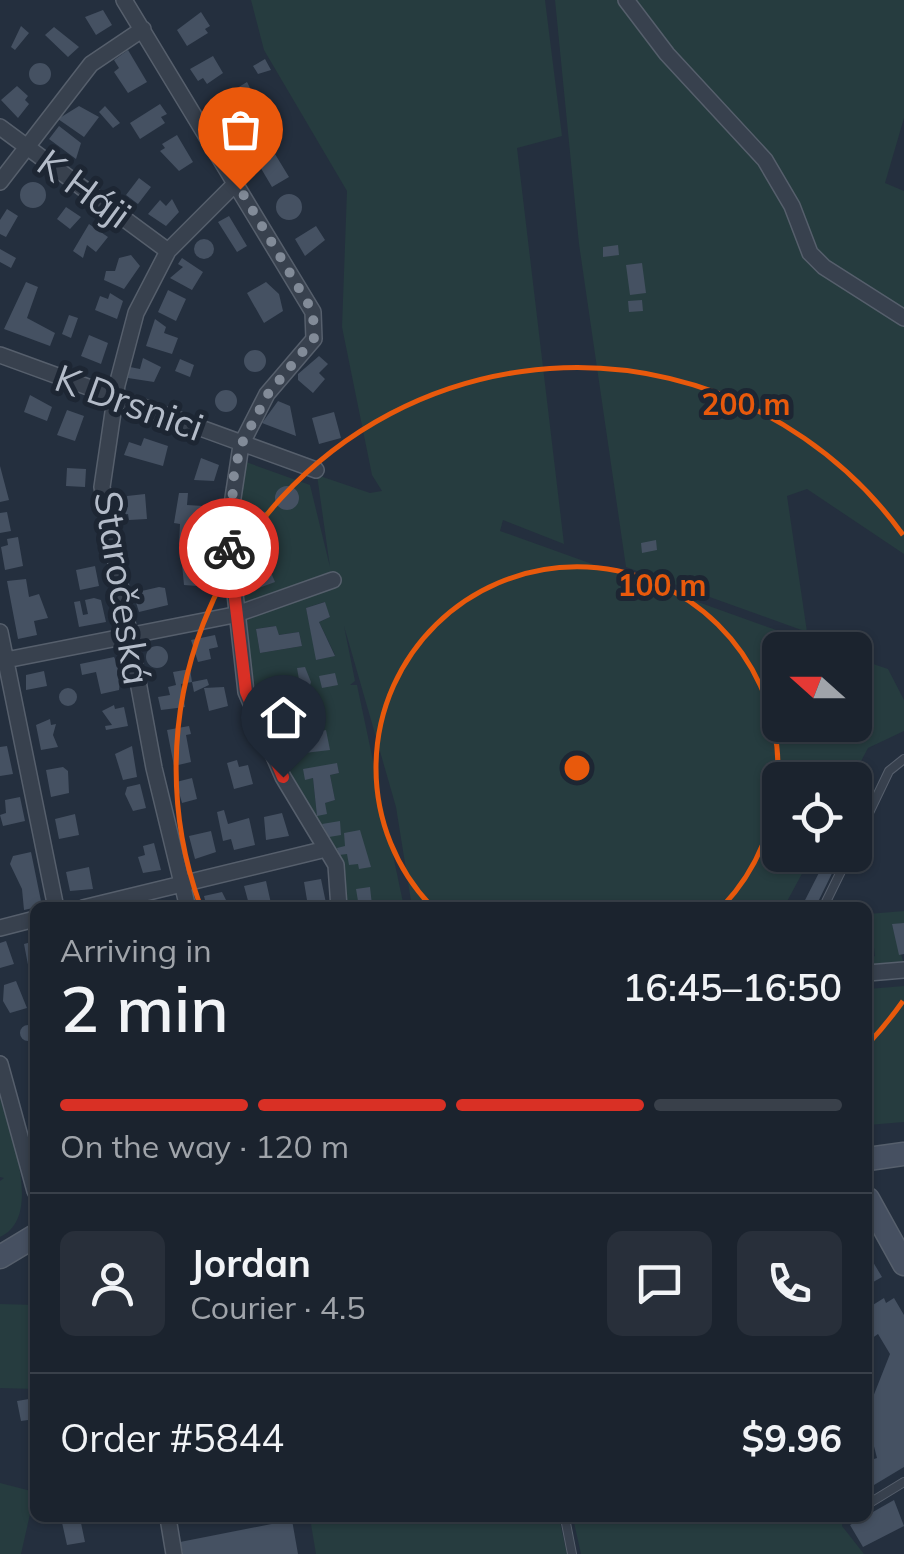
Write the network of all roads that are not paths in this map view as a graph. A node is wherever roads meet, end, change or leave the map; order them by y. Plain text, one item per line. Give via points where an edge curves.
1 (124, 0) edge
2 (626, 0) edge
3 (142, 29) junction
4 (0, 127) edge
5 (25, 146) junction
6 (0, 182) edge
7 (237, 182) junction
8 (168, 252) junction
9 (904, 318) edge
10 (0, 354) edge
11 (115, 398) junction
12 (241, 445) junction
13 (316, 470) dead end
14 (333, 580) dead end
15 (234, 615) junction
16 (0, 632) edge
17 (128, 636) junction
18 (6, 660) junction
19 (904, 759) edge
20 (872, 806) edge
21 (326, 849) junction
22 (840, 872) edge
23 (182, 882) junction
24 (55, 902) edge
25 (107, 902) edge
26 (187, 902) edge
27 (339, 902) edge
28 (826, 902) edge
29 (30, 921) edge
30 (0, 928) edge
31 (904, 970) edge
32 (872, 973) edge
33 (0, 1064) edge
34 (904, 1154) edge
35 (872, 1158) edge
36 (30, 1172) edge
37 (872, 1206) edge
38 (30, 1239) edge
39 (1, 1256) edge
40 (904, 1264) edge
41 (904, 1482) edge
42 (872, 1502) edge
43 (169, 1522) edge
44 (566, 1522) edge
45 (174, 1554) edge
46 (572, 1554) edge

1 - 3 street
2 - 9 street via 764,160 810,252
3 - 5 street via 92,64
3 - 7 street
4 - 5 street, K Háji
5 - 6 street
5 - 8 street, K Háji
7 - 8 street, Staročeská
7 - 12 street via 316,326
8 - 11 street, Staročeská via 136,313
10 - 11 street, K Drsnici
11 - 12 street, K Drsnici
11 - 17 street, Staročeská via 102,487
12 - 13 street, K Drsnici
12 - 15 street via 228,531
14 - 15 street
15 - 17 street
15 - 21 street via 260,732
16 - 18 street
17 - 18 street
17 - 23 street, Staročeská
18 - 24 street
19 - 20 lane via 889,771
21 - 23 street
21 - 27 street via 336,866
22 - 28 lane
23 - 25 street
23 - 26 street, Staročeská
29 - 30 street
31 - 32 street
33 - 36 street
34 - 35 street
37 - 40 street
38 - 39 street
41 - 42 lane
43 - 45 street
44 - 46 lane

